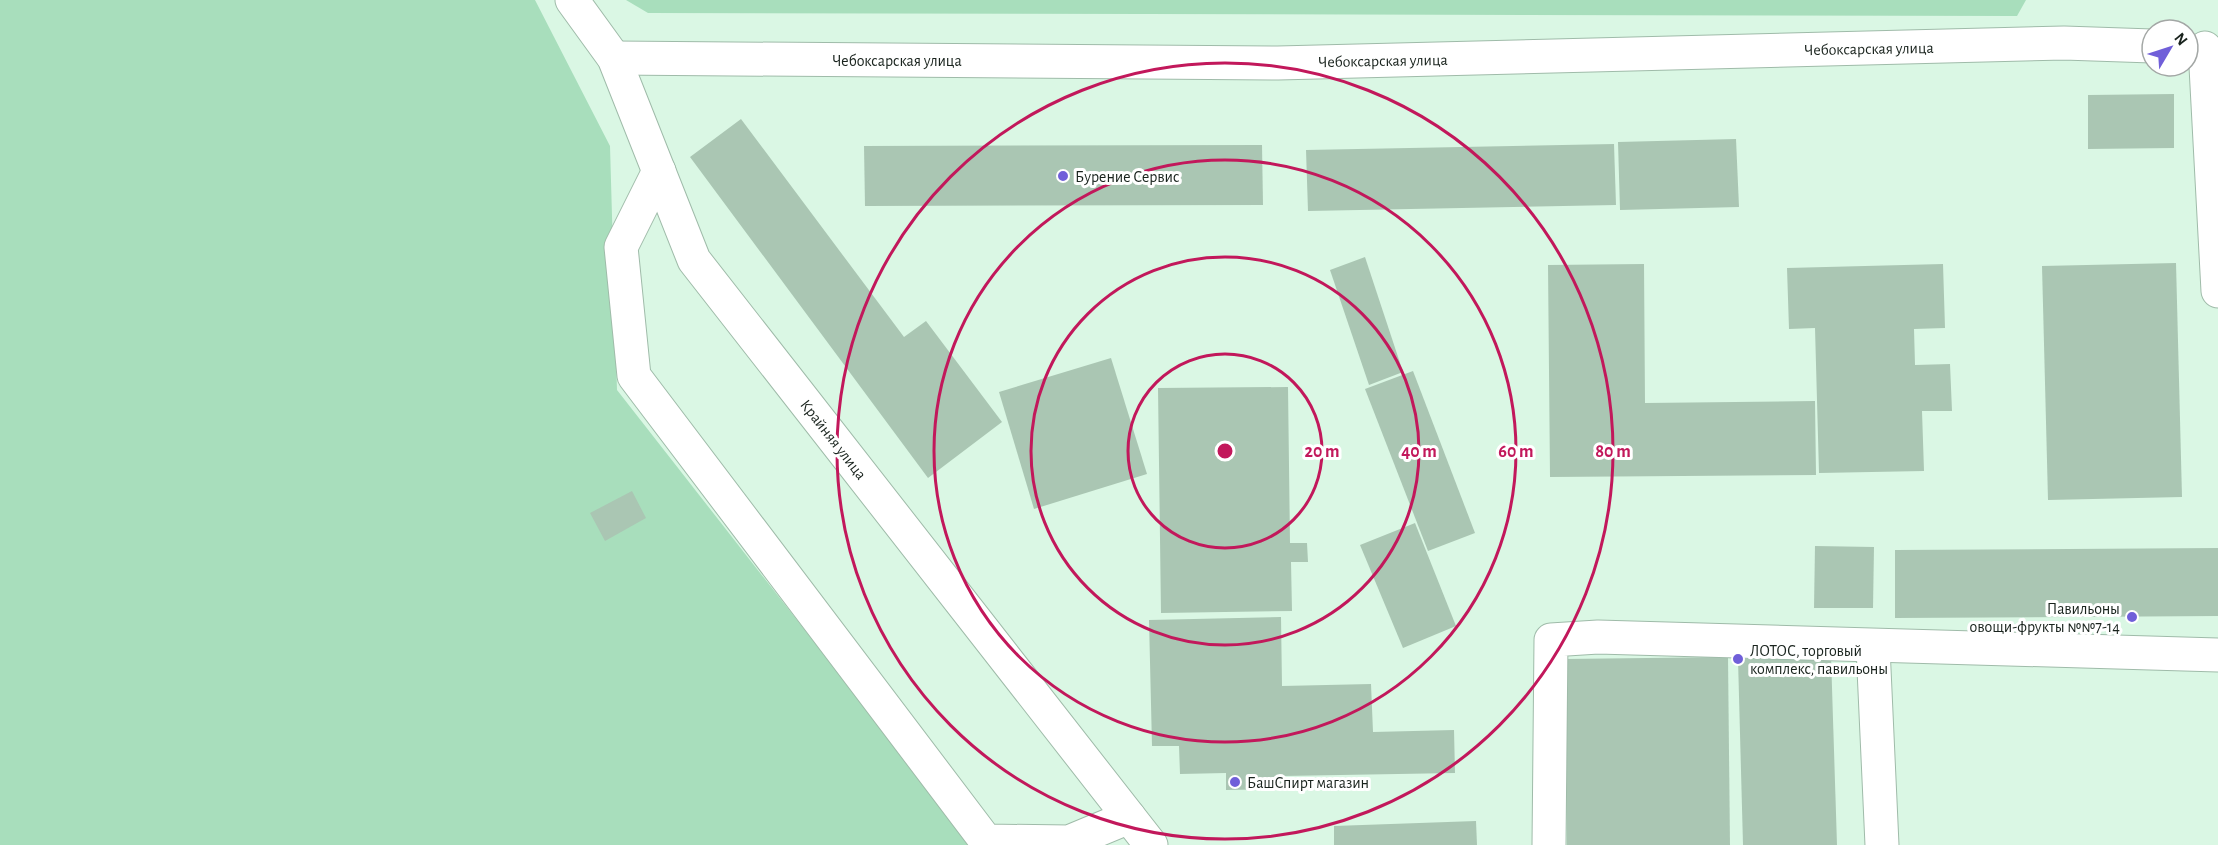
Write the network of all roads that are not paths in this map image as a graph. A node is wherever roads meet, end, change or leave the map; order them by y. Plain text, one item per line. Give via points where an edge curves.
1 (572, 0) edge
2 (2140, 46) edge
3 (2204, 47) edge
4 (614, 58) junction
5 (659, 171) junction
6 (2218, 291) edge
7 (1873, 646) junction
8 (2218, 655) edge
9 (1129, 817) junction
10 (1069, 843) edge
11 (1151, 845) edge
12 (1549, 845) edge
13 (1882, 845) edge

1 - 4 street, Крайняя улица
2 - 4 street, Чебоксарская улица via 2064,43 1278,63
3 - 6 street
4 - 5 street, Крайняя улица
5 - 9 street, Крайняя улица via 694,260
5 - 10 street via 621,247 634,376 986,841
7 - 8 street
7 - 12 street via 1598,648 1551,640
7 - 13 street
9 - 10 street
9 - 11 street, Крайняя улица

